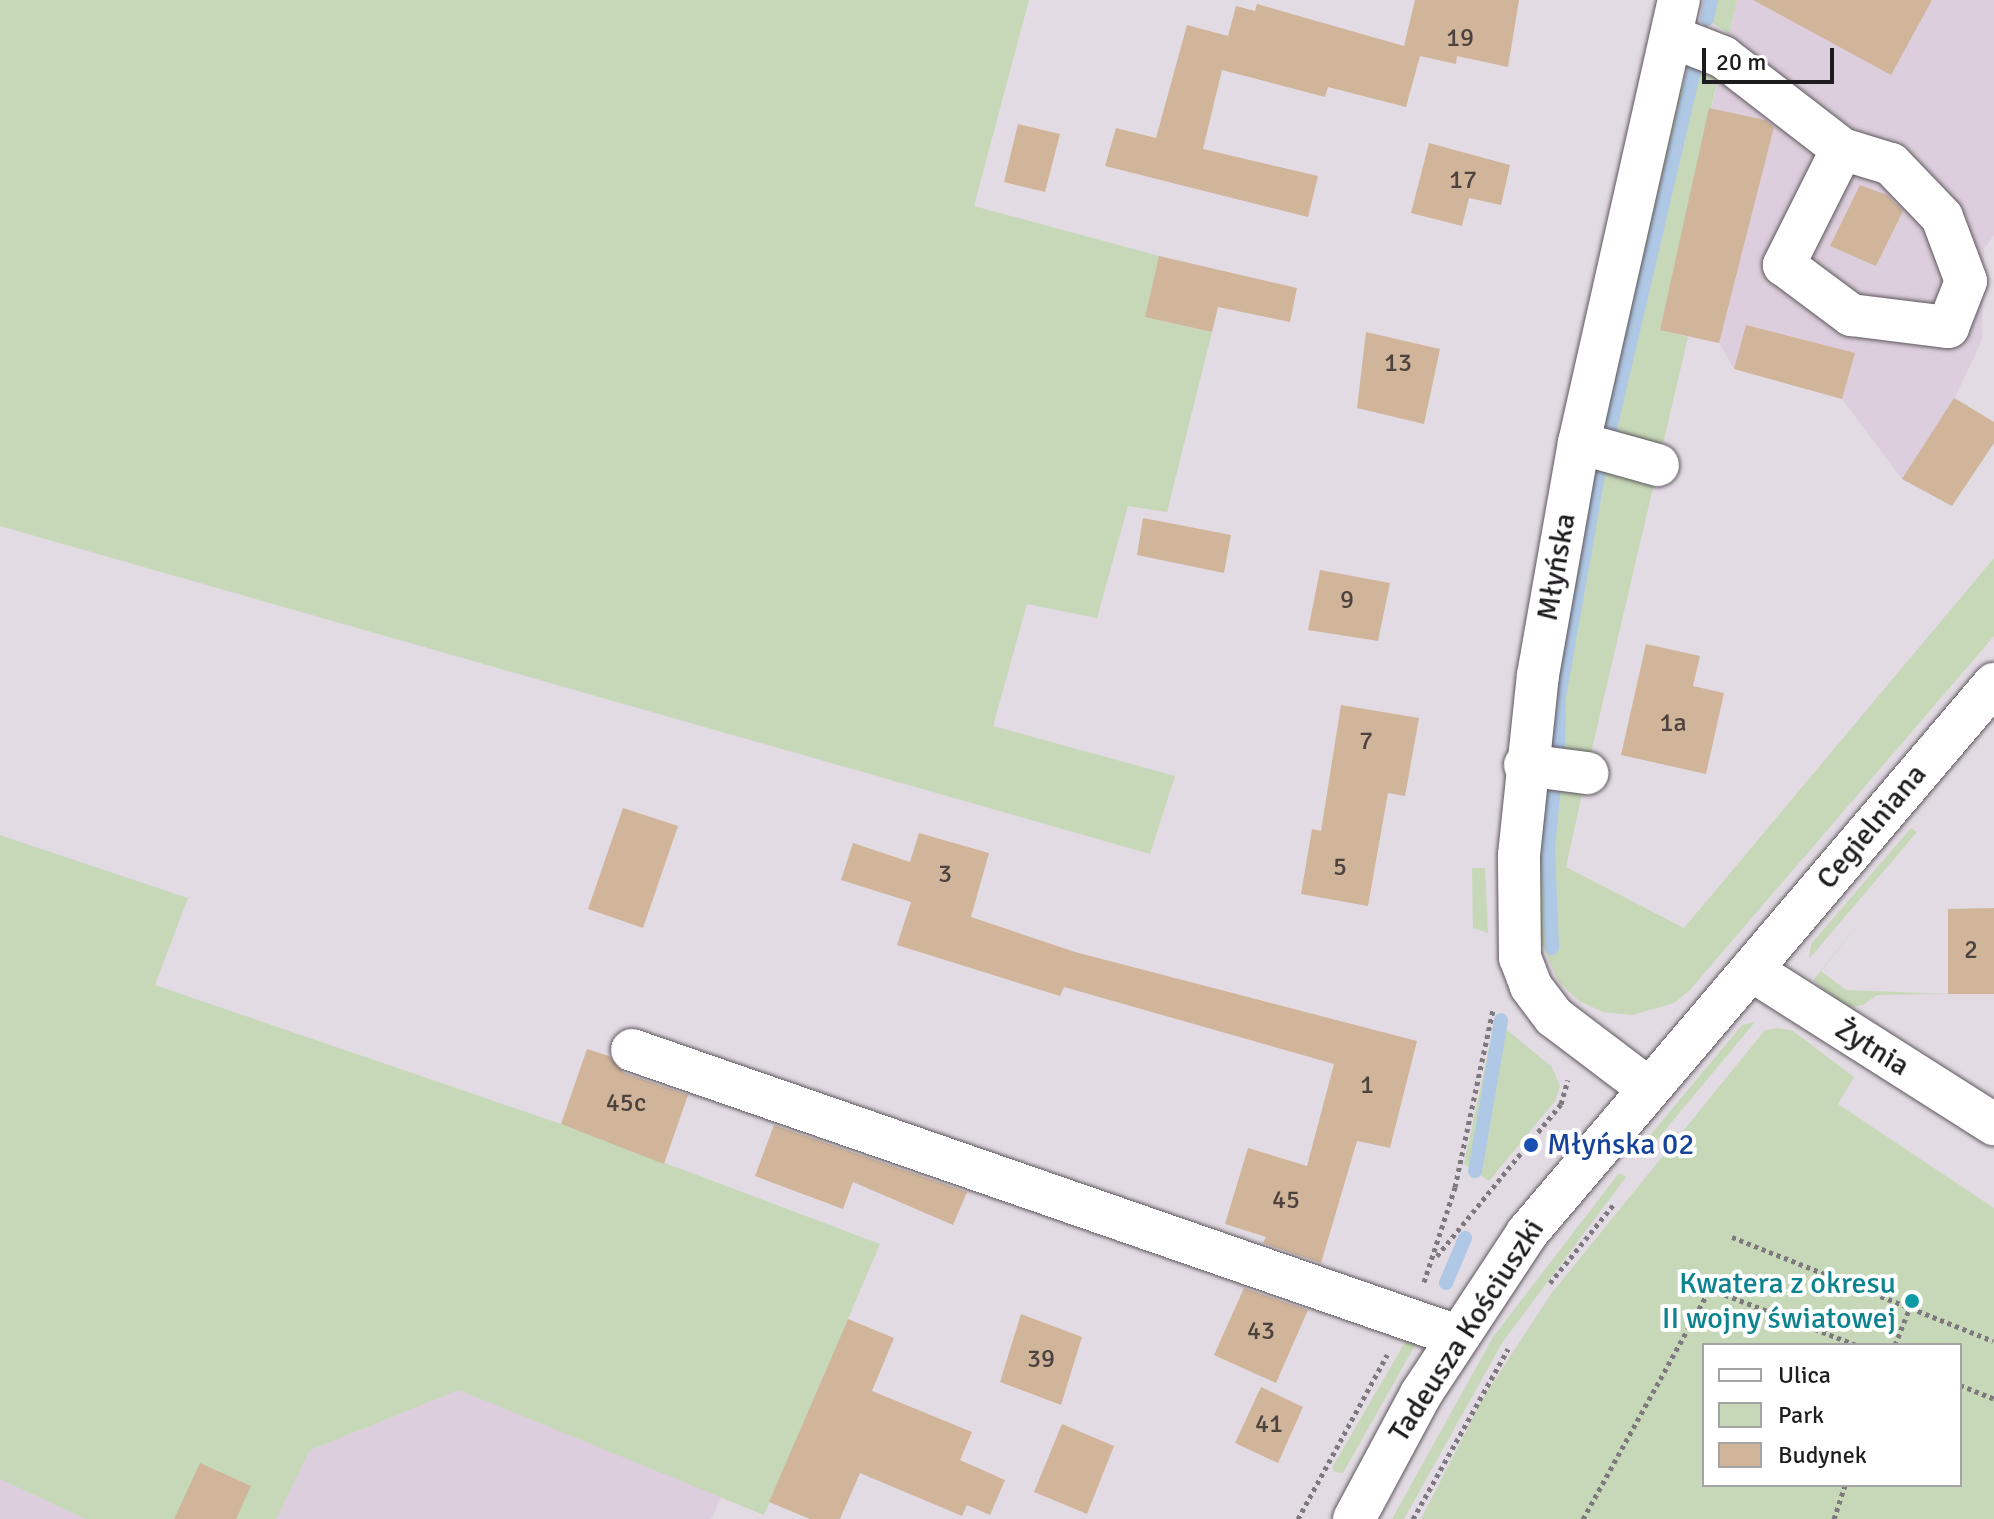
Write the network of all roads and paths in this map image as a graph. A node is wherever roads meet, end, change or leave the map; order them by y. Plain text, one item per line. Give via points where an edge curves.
1 (1675, 18) edge
2 (1842, 149) junction
3 (1579, 443) junction
4 (1658, 465) dead end
5 (1994, 684) edge
6 (1525, 765) junction
7 (1587, 773) dead end
8 (1751, 970) junction
9 (632, 1050) dead end
10 (1565, 1071) dead end
11 (1648, 1088) junction
12 (1994, 1124) edge
13 (1620, 1197) dead end
14 (1732, 1237) dead end
15 (1434, 1260) dead end
16 (1545, 1289) dead end
17 (1910, 1307) junction
18 (1457, 1336) junction
19 (1515, 1338) dead end
20 (1993, 1341) edge
21 (1852, 1343) edge
22 (1896, 1343) edge
23 (1962, 1386) edge
24 (1994, 1399) edge
25 (1844, 1487) edge
26 (1354, 1519) edge
27 (1413, 1519) edge
28 (1583, 1519) edge
29 (1834, 1519) edge

1 - 2 street
1 - 3 street, Młyńska
2 - 2 street via 1784,265 1851,315 1948,327 1966,281 1942,217 1891,164
3 - 4 street
3 - 6 street, Młyńska
5 - 8 street, Cegielniana
6 - 7 street
6 - 11 street, Młyńska via 1517,916 1526,972 1554,1017
8 - 11 street, Tadeusza Kościuszki
8 - 12 street, Żytnia
9 - 18 street
10 - 15 path via 1561,1104
11 - 18 street, Tadeusza Kościuszki via 1527,1233
13 - 16 path
14 - 17 path
17 - 20 path
17 - 22 path
18 - 26 street, Tadeusza Kościuszki
19 - 27 path
21 - 28 path via 1710,1289
23 - 24 path
25 - 29 path

